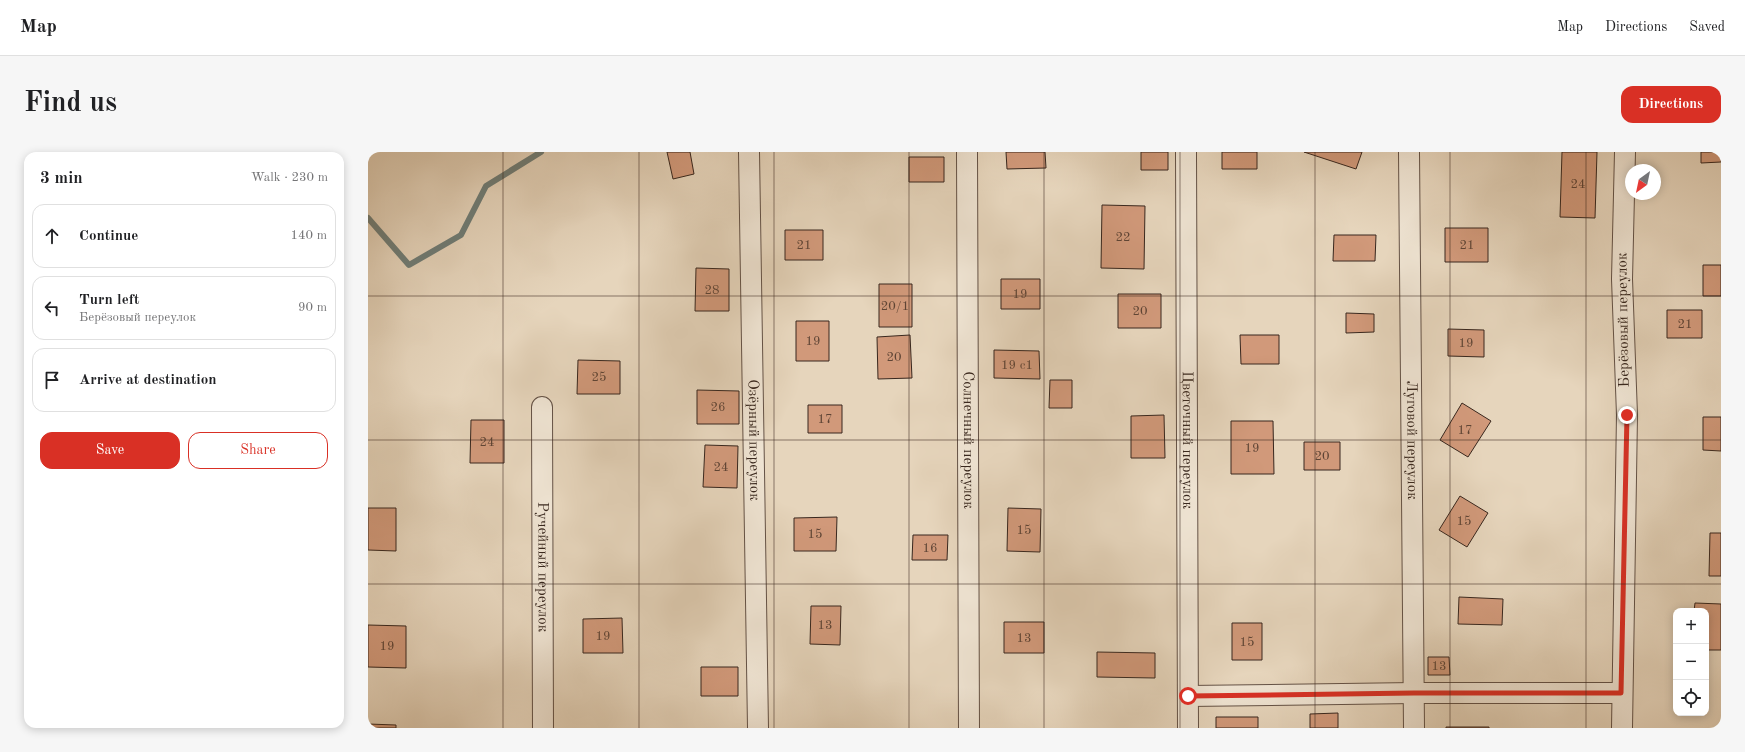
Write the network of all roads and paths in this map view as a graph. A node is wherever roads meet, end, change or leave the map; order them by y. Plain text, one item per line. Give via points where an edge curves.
1 (749, 152) edge
2 (967, 152) edge
3 (1186, 152) edge
4 (1409, 152) edge
5 (1625, 152) edge
6 (542, 407) dead end
7 (1414, 693) junction
8 (1621, 693) junction
9 (1188, 696) junction
10 (543, 728) edge
11 (758, 728) edge
12 (969, 728) edge
13 (1188, 728) edge
14 (1414, 728) edge
15 (1622, 728) edge

1 - 11 street, Озёрный переулок
2 - 12 street, Солнечный переулок
3 - 9 street, Цветочный переулок
4 - 7 street, Луговой переулок
5 - 8 street, Берёзовый переулок via 1622,279 1627,415
6 - 10 street, Ручейный переулок
7 - 8 street
7 - 9 street
7 - 14 street, Луговой переулок
8 - 15 street, Берёзовый переулок
9 - 13 street, Цветочный переулок

